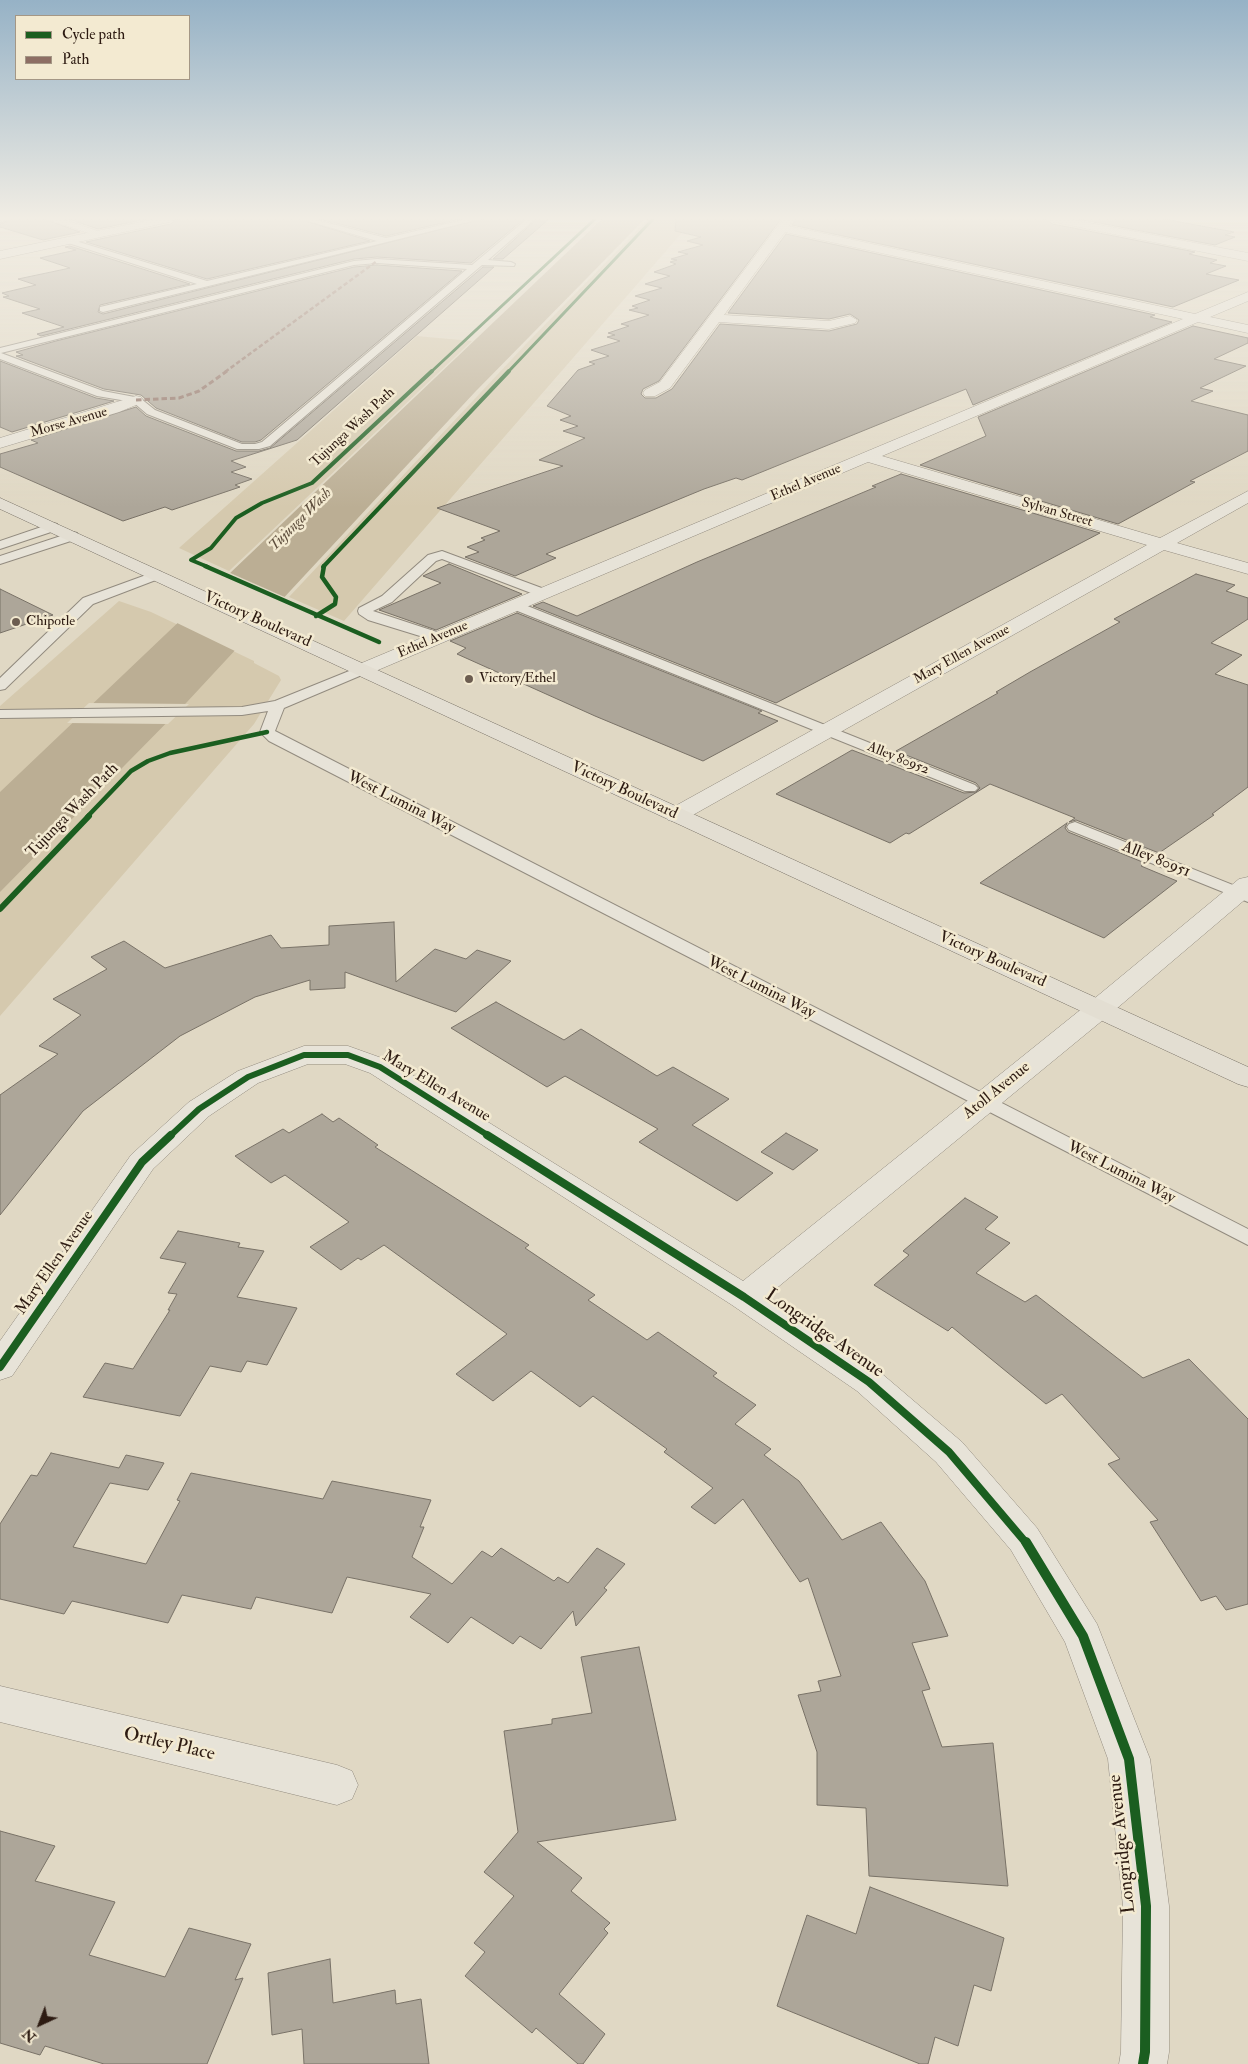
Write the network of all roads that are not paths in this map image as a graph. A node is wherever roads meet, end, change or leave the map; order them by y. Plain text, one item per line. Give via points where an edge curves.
1 (146, 315) edge
2 (418, 315) edge
3 (717, 315) edge
4 (1184, 315) edge
5 (1202, 315) edge
6 (715, 318) junction
7 (1196, 318) junction
8 (850, 320) dead end
9 (1248, 329) edge
10 (0, 352) edge
11 (0, 356) edge
12 (650, 393) dead end
13 (136, 400) junction
14 (0, 443) edge
15 (867, 457) junction
16 (1248, 496) edge
17 (0, 503) edge
18 (53, 527) junction
19 (73, 536) junction
20 (1162, 543) junction
21 (0, 545) edge
22 (0, 560) edge
23 (1248, 568) edge
24 (157, 575) junction
25 (542, 593) junction
26 (515, 604) junction
27 (438, 637) junction
28 (364, 669) junction
29 (0, 686) edge
30 (278, 705) junction
31 (0, 714) edge
32 (827, 730) junction
33 (970, 788) dead end
34 (676, 815) junction
35 (1075, 827) dead end
36 (1245, 891) edge
37 (1099, 1009) junction
38 (1248, 1078) edge
39 (983, 1102) junction
40 (1248, 1238) edge
41 (744, 1297) junction
42 (0, 1367) edge
43 (0, 1704) edge
44 (337, 1785) dead end
45 (1143, 2064) edge

1 - 10 lane
2 - 13 lane via 266,444 241,447 151,412
3 - 6 street
4 - 7 street
5 - 7 street, Ethel Avenue
6 - 8 street via 829,324
6 - 12 street via 665,385
7 - 9 street
7 - 15 street, Ethel Avenue
11 - 13 lane via 101,394
13 - 14 street, Morse Avenue via 114,410
15 - 20 street, Sylvan Street
15 - 25 street, Ethel Avenue
16 - 20 street, Mary Ellen Avenue
17 - 18 main road, Victory Boulevard
18 - 19 main road, Victory Boulevard
18 - 21 lane
19 - 22 lane
19 - 24 main road, Victory Boulevard
20 - 23 street, Sylvan Street
20 - 32 street, Mary Ellen Avenue
24 - 28 main road, Victory Boulevard
24 - 29 lane via 88,601
25 - 26 street, Ethel Avenue
25 - 27 lane via 442,555 432,558 387,599 364,611 373,617
26 - 27 street, Ethel Avenue
26 - 32 lane, Alley 80952
27 - 28 street, Ethel Avenue
28 - 30 lane
28 - 34 main road, Victory Boulevard
30 - 31 lane via 198,713
30 - 39 lane, West Lumina Way via 267,732 274,738
32 - 33 lane, Alley 80952
32 - 34 street, Mary Ellen Avenue
34 - 37 main road, Victory Boulevard
35 - 36 lane, Alley 80951
36 - 37 street, Atoll Avenue
37 - 38 main road, Victory Boulevard
37 - 39 street, Atoll Avenue
39 - 40 lane, West Lumina Way
39 - 41 street, Atoll Avenue
41 - 42 street, Mary Ellen Avenue via 380,1067 348,1055 304,1055 248,1077 199,1110 142,1162
41 - 45 street, Longridge Avenue via 870,1382 949,1452 1024,1539 1083,1636 1129,1759 1146,1906
43 - 44 street, Ortley Place

